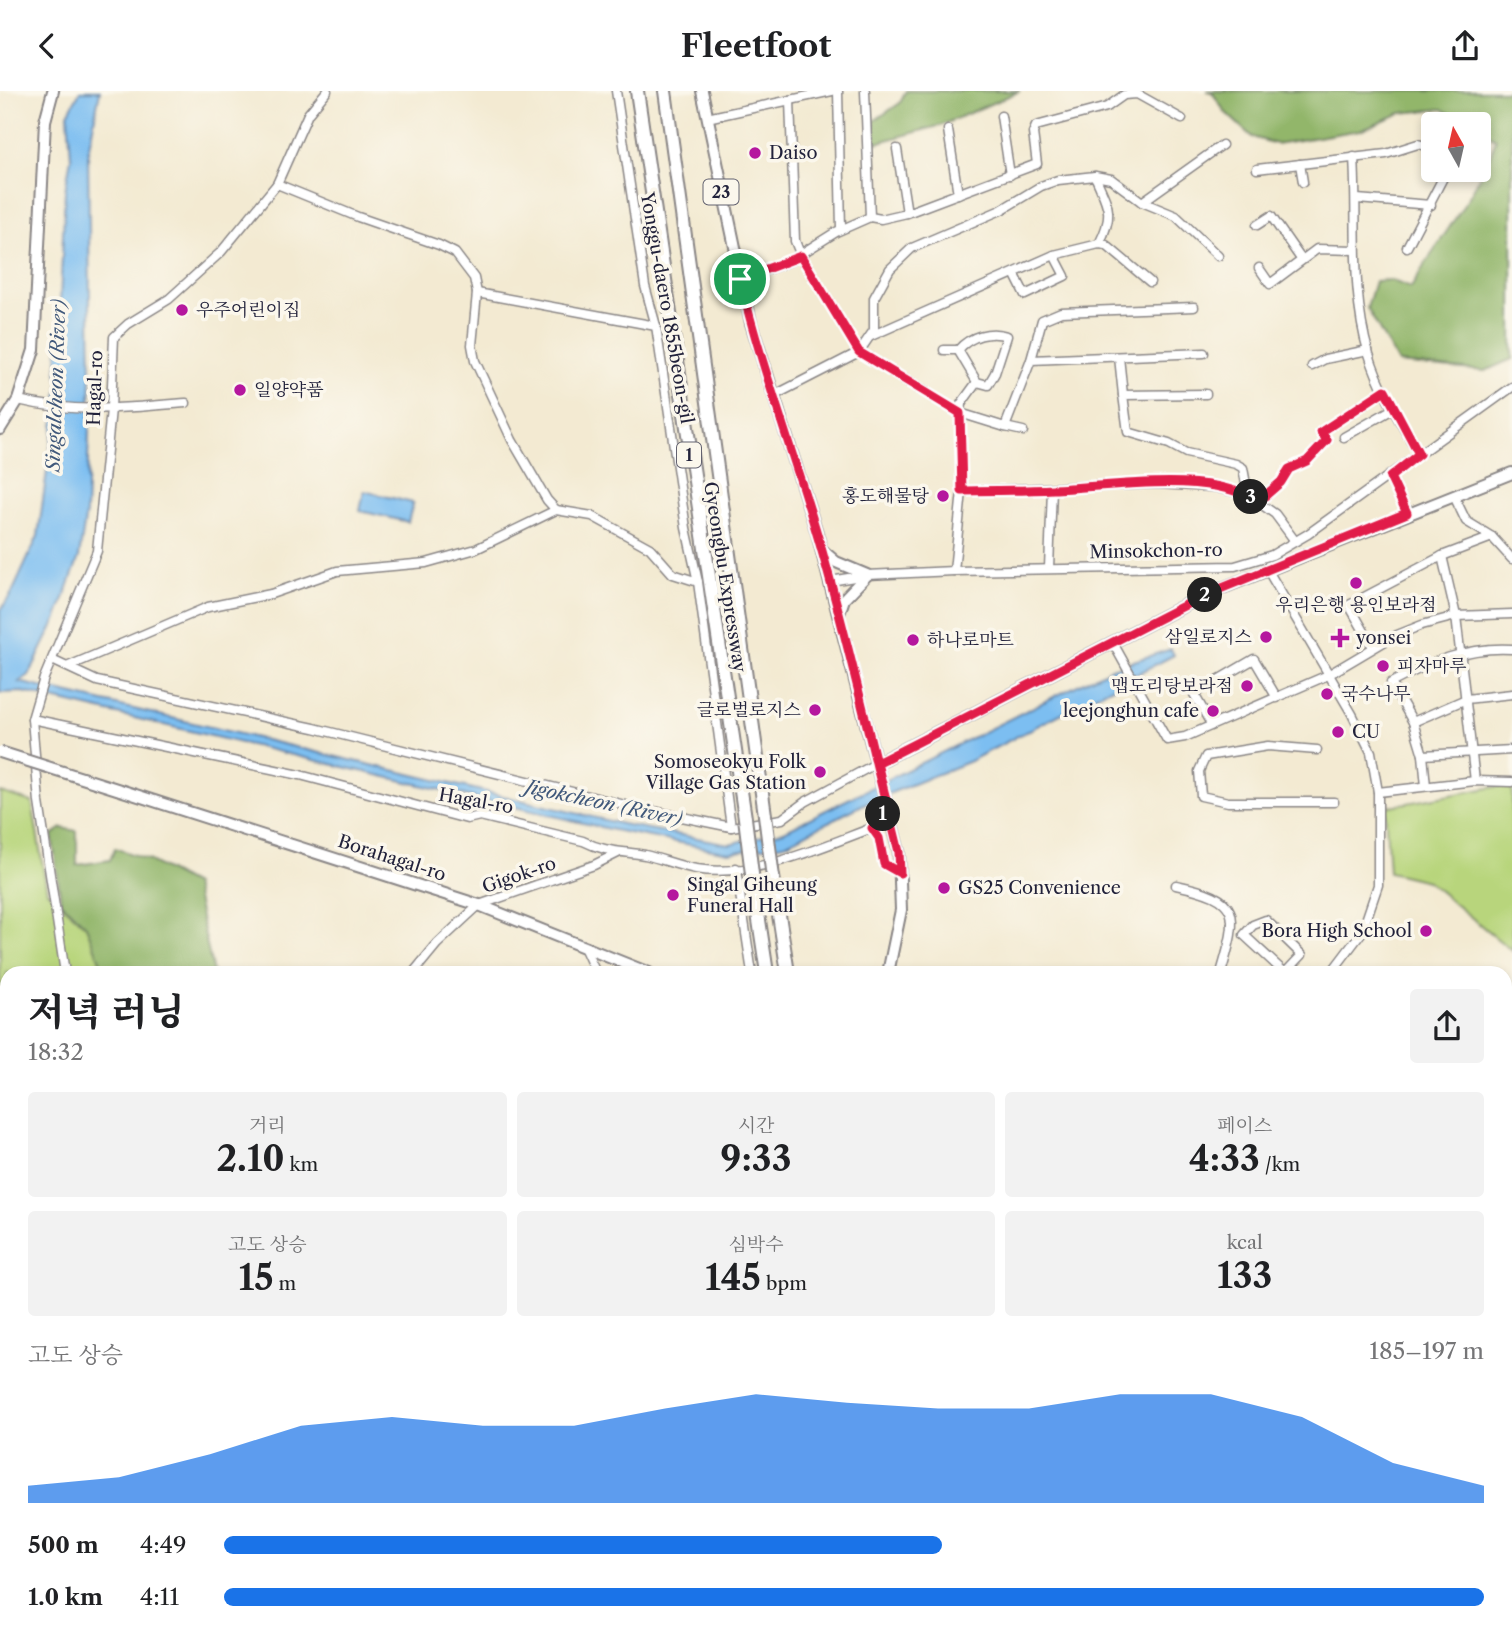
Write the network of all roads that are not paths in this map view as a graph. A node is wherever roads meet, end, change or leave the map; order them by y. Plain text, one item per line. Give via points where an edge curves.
1 (53, 91) edge
2 (327, 91) edge
3 (616, 91) edge
4 (637, 91) edge
5 (665, 91) edge
6 (702, 91) edge
7 (832, 91) edge
8 (838, 91) edge
9 (865, 91) edge
10 (790, 100) junction
11 (1001, 116) dead end
12 (707, 118) junction
13 (1182, 119) dead end
14 (948, 130) dead end
15 (1222, 145) dead end
16 (1421, 145) edge
17 (897, 149) dead end
18 (1354, 157) junction
19 (1300, 164) junction
20 (1257, 169) dead end
21 (1010, 175) junction
22 (1095, 176) junction
23 (1303, 182) dead end
24 (1441, 182) edge
25 (277, 184) junction
26 (958, 194) junction
27 (1357, 199) junction
28 (1142, 202) junction
29 (1430, 205) junction
30 (907, 213) junction
31 (870, 217) junction
32 (1256, 225) dead end
33 (841, 229) junction
34 (1099, 243) junction
35 (1407, 247) dead end
36 (1355, 250) junction
37 (1054, 255) junction
38 (801, 256) junction
39 (1218, 256) dead end
40 (1301, 259) junction
41 (1259, 268) dead end
42 (1014, 273) junction
43 (740, 279) junction
44 (1150, 282) dead end
45 (477, 293) junction
46 (1194, 306) dead end
47 (656, 326) junction
48 (868, 337) junction
49 (958, 349) junction
50 (944, 350) dead end
51 (1368, 350) junction
52 (859, 352) junction
53 (1204, 353) dead end
54 (1119, 357) junction
55 (1031, 360) junction
56 (1312, 366) dead end
57 (978, 382) junction
58 (1512, 387) edge
59 (1385, 390) junction
60 (1206, 394) dead end
61 (1123, 395) junction
62 (773, 396) junction
63 (18, 400) junction
64 (186, 403) dead end
65 (115, 409) junction
66 (1393, 409) junction
67 (960, 413) junction
68 (1005, 428) junction
69 (0, 429) edge
70 (1023, 431) dead end
71 (1344, 437) dead end
72 (1419, 454) junction
73 (1512, 473) edge
74 (1390, 477) junction
75 (1052, 489) junction
76 (962, 491) junction
77 (1248, 495) junction
78 (1454, 496) junction
79 (1258, 502) junction
80 (556, 510) junction
81 (1407, 513) junction
82 (1492, 537) junction
83 (1295, 541) junction
84 (822, 550) junction
85 (1442, 555) junction
86 (1512, 559) edge
87 (1049, 568) junction
88 (1267, 569) junction
89 (954, 571) junction
90 (867, 575) junction
91 (830, 581) junction
92 (698, 582) junction
93 (839, 614) junction
94 (1512, 614) edge
95 (1456, 616) junction
96 (1116, 647) junction
97 (1373, 647) junction
98 (1512, 649) edge
99 (1460, 654) junction
100 (52, 660) junction
101 (69, 666) junction
102 (1328, 675) junction
103 (1512, 695) edge
104 (1277, 698) junction
105 (1466, 699) junction
106 (32, 718) junction
107 (1413, 722) junction
108 (1211, 724) junction
109 (1317, 750) dead end
110 (1472, 750) junction
111 (1512, 750) edge
112 (0, 753) edge
113 (1423, 755) junction
114 (878, 768) junction
115 (1475, 781) junction
116 (1512, 782) edge
117 (1426, 786) junction
118 (1378, 792) junction
119 (1334, 802) dead end
120 (889, 812) junction
121 (731, 827) junction
122 (872, 828) junction
123 (618, 853) junction
124 (736, 868) junction
125 (900, 873) junction
126 (1176, 885) dead end
127 (479, 905) junction
128 (584, 947) junction
129 (64, 966) edge
130 (419, 966) edge
131 (593, 966) edge
132 (632, 966) edge
133 (751, 966) edge
134 (766, 966) edge
135 (787, 966) edge
136 (889, 966) edge
137 (1223, 966) edge
138 (1277, 966) edge
139 (1292, 966) edge
140 (1336, 966) edge

1 - 63 main road via 46,121 35,339
2 - 25 street, Hagal-ro via 308,114
3 - 47 street, Yonggu-daero 1855beon-gil via 645,286
4 - 134 highway, Gyeongbu Expressway / 1, bridge
5 - 135 highway, Gyeongbu Expressway / 1, bridge
6 - 12 main road, 23
7 - 10 street
8 - 33 street
9 - 31 street
10 - 12 street
10 - 38 street via 795,241
11 - 21 street
12 - 43 main road, 23
13 - 21 street via 1137,94 1124,95 1107,107 1036,125 1037,164
14 - 26 street
15 - 28 street
16 - 18 street
17 - 30 street
18 - 19 street
18 - 27 street
19 - 20 street
19 - 23 street
21 - 26 street
22 - 28 street via 1111,179
22 - 34 street via 1111,221
22 - 48 street via 1041,186 1001,210 912,248 890,269 874,298 874,330
24 - 29 street
25 - 45 street via 439,244 467,266
25 - 65 street, Hagal-ro via 200,273 114,337
26 - 30 street
27 - 29 street
27 - 36 street
28 - 39 street via 1176,216
29 - 35 street
30 - 31 street
31 - 33 street
32 - 40 street via 1271,216
33 - 38 street
34 - 37 street
34 - 44 street
36 - 40 street via 1317,249
36 - 51 street
37 - 42 street
37 - 42 street via 1065,276 1025,295
38 - 43 street
38 - 52 street
40 - 41 street via 1270,284
42 - 48 street
43 - 62 main road, 23
45 - 47 street
45 - 80 street via 475,361 512,440
46 - 55 street via 1061,312 1042,320
47 - 92 street, Yonggu-daero 1855beon-gil
48 - 52 street
49 - 50 street
49 - 57 street
49 - 57 street via 964,342 994,332 1008,333 988,386
51 - 56 street
51 - 59 street
52 - 62 street
52 - 67 street
53 - 54 street
54 - 55 street
54 - 61 street
55 - 68 street
57 - 67 street via 961,404
58 - 72 street, Minsokchon-ro
59 - 66 street
59 - 79 street via 1321,432 1327,440 1307,461 1289,469
60 - 61 street
61 - 77 street via 1128,432 1186,453 1236,464 1243,468
62 - 84 main road, 23
63 - 65 street via 50,408
63 - 69 main road
64 - 65 street
65 - 100 street, Hagal-ro via 97,551
66 - 71 street
66 - 72 street
67 - 68 street
67 - 76 street
68 - 70 street
72 - 74 street, Minsokchon-ro
73 - 78 main road
74 - 81 street
74 - 83 street, Minsokchon-ro
75 - 76 street
75 - 77 street via 1156,484 1214,487
75 - 87 street
76 - 89 street
77 - 79 street
78 - 81 main road
78 - 82 street via 1466,521
79 - 83 street via 1275,514
80 - 92 street via 592,516 650,548 673,574
80 - 101 street via 476,549 426,563 348,569 271,594 208,607
81 - 88 main road
82 - 85 street
82 - 86 street
83 - 87 street, Minsokchon-ro via 1272,555 1235,566
84 - 90 main road via 836,562
84 - 91 main road, 23
85 - 95 street
85 - 97 street via 1349,605
87 - 89 street, Minsokchon-ro
88 - 96 main road via 1157,618
88 - 102 street
89 - 90 street, Minsokchon-ro
90 - 91 street, Minsokchon-ro
90 - 93 main road via 844,599
91 - 93 main road, 23
92 - 121 street, Yonggu-daero 1855beon-gil
93 - 114 main road, 23
94 - 95 street
95 - 97 street
95 - 99 street
96 - 108 street via 1167,740
96 - 114 main road
97 - 102 street
98 - 99 street
99 - 105 street
99 - 107 street via 1391,683
100 - 101 street
100 - 106 street, Hagal-ro
101 - 121 street via 109,684
102 - 104 street
102 - 118 street via 1371,752
103 - 105 street
104 - 108 street
104 - 108 street via 1254,659 1194,694
105 - 107 street
105 - 110 street
106 - 123 street, Hagal-ro via 300,775 467,819 494,819
106 - 129 street via 39,802
107 - 113 street
109 - 119 street via 1268,746 1206,756 1199,771 1201,796 1228,802
110 - 111 street
110 - 113 street
110 - 115 street
112 - 127 main road, Borahagal-ro, bridge
113 - 117 street
114 - 120 main road, 23
114 - 121 street via 805,802 782,819
115 - 116 street
115 - 117 street
117 - 118 street
118 - 140 street via 1378,885 1362,932
120 - 122 street
120 - 125 main road, 23
122 - 124 street, Hagal-ro via 811,854
122 - 125 street via 884,864
123 - 124 street, Hagal-ro via 697,869
123 - 127 street, Gigok-ro via 594,866
124 - 133 street
125 - 136 main road, 23 via 901,910
126 - 137 street via 1213,894 1230,907 1233,917
127 - 128 main road, Borahagal-ro
127 - 130 street, Gigok-ro
128 - 131 street
128 - 132 main road, Borahagal-ro
138 - 139 street via 1244,936 1253,925 1266,920 1302,955

